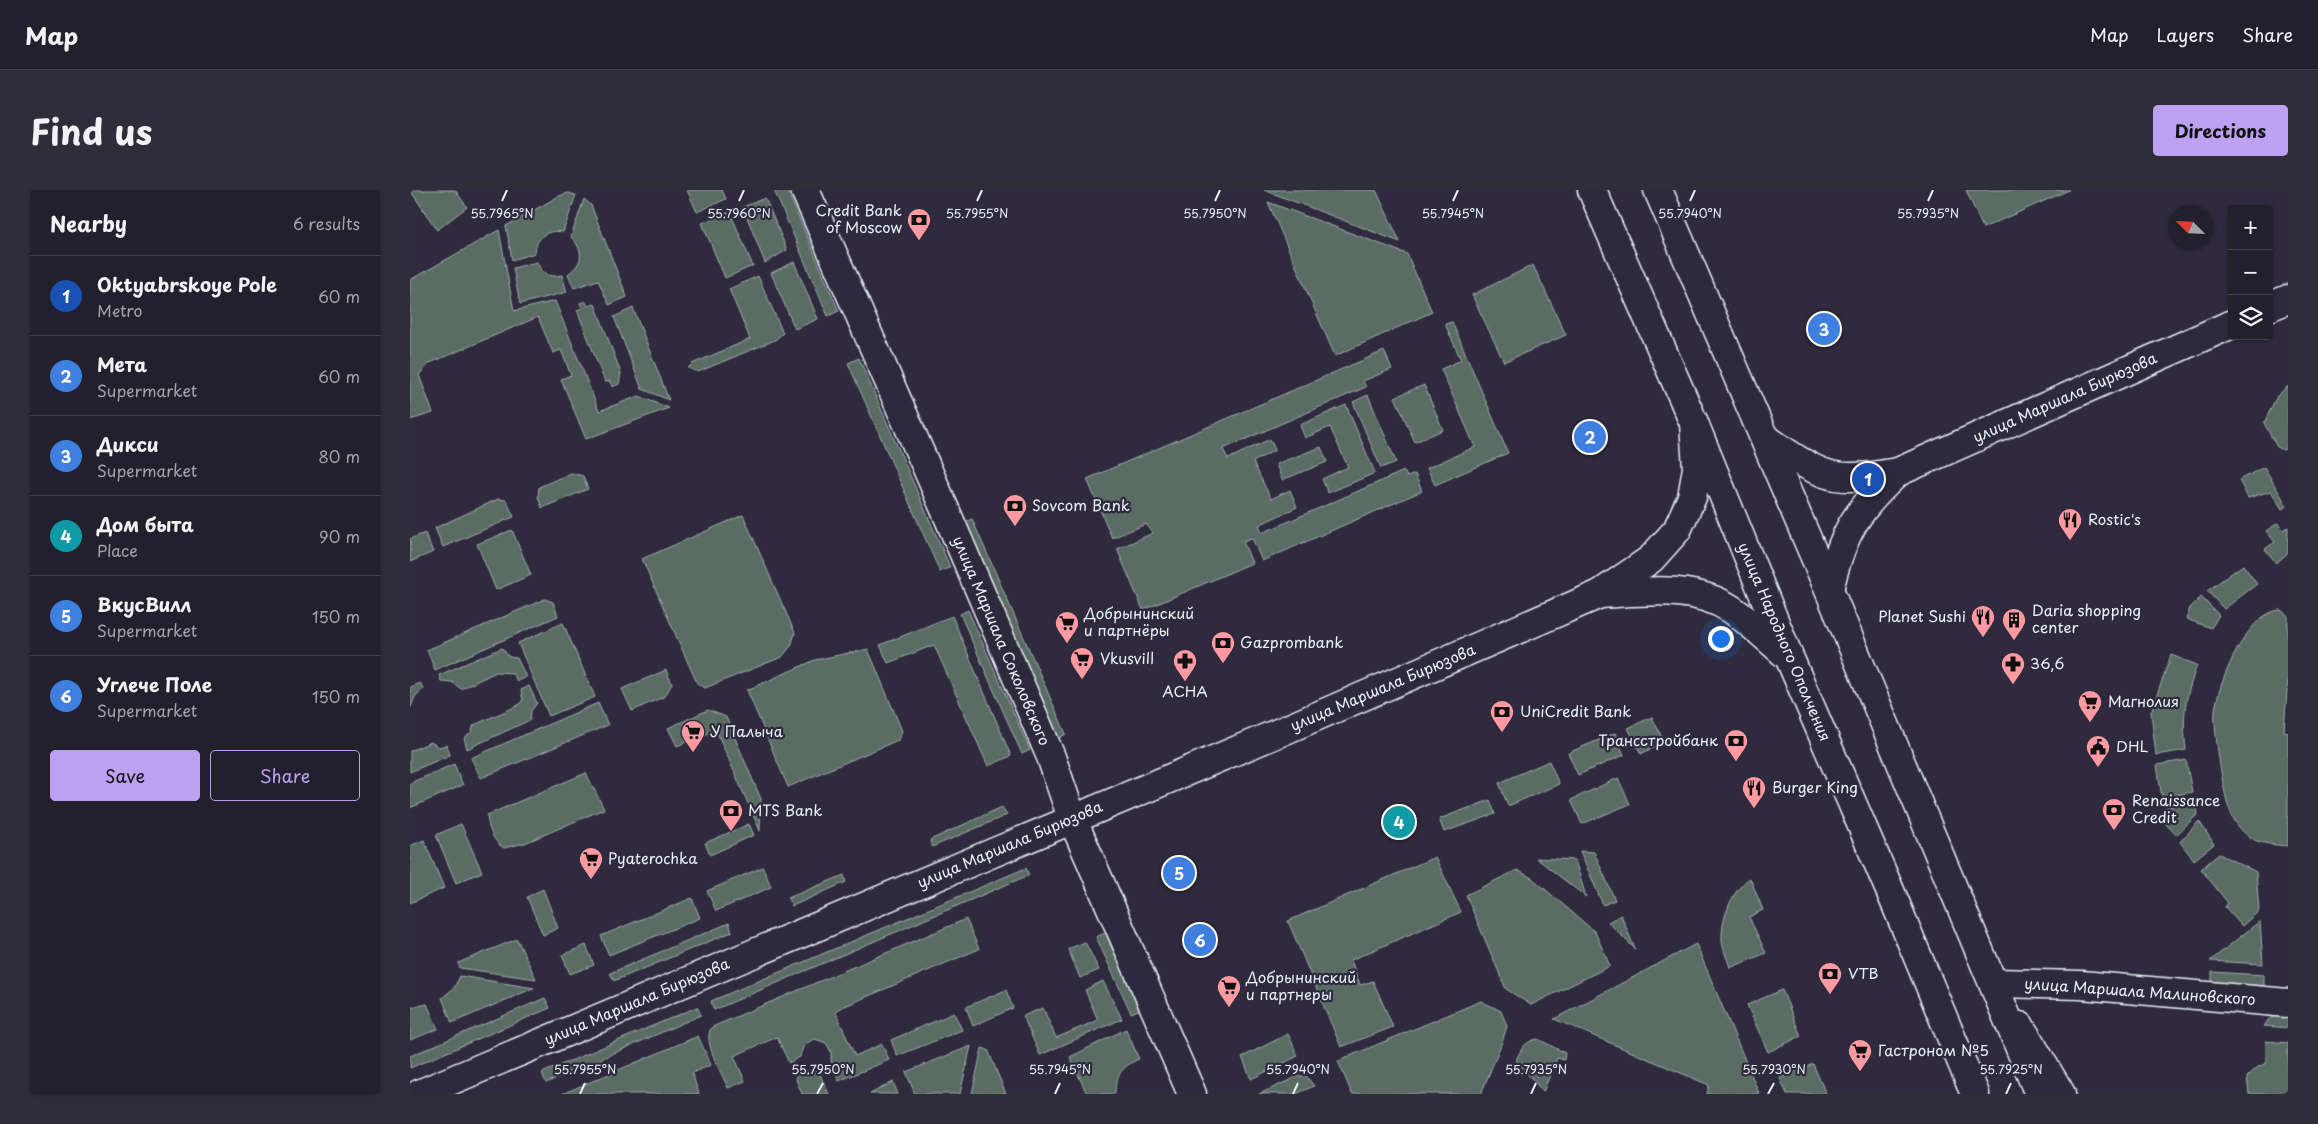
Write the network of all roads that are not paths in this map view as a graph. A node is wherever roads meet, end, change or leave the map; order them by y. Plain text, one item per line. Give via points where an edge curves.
1 (805, 190) edge
2 (1592, 190) edge
3 (1658, 190) edge
4 (2288, 299) edge
5 (2273, 306) edge
6 (2228, 326) edge
7 (1694, 423) junction
8 (1765, 438) junction
9 (1898, 472) junction
10 (1829, 590) junction
11 (1600, 594) junction
12 (1789, 657) junction
13 (1072, 818) junction
14 (1993, 982) junction
15 (2288, 1003) edge
16 (419, 1094) edge
17 (1192, 1094) edge
18 (1975, 1094) edge
19 (2040, 1094) edge
20 (2061, 1094) edge

1 - 13 main road, улица Маршала Соколовского via 1051,757
2 - 7 main road, улица Народного Ополчения
3 - 8 main road
4 - 5 main road
6 - 9 main road, улица Маршала Бирюзова
7 - 11 main road, улица Маршала Бирюзова via 1697,468 1692,497 1677,530 1652,559
7 - 12 main road, улица Народного Ополчения
8 - 9 main road, улица Маршала Бирюзова via 1802,462 1835,476
8 - 10 main road
9 - 10 main road, улица Маршала Бирюзова via 1875,493 1851,524 1836,558
10 - 14 main road
11 - 12 main road, улица Маршала Бирюзова via 1664,590 1701,596 1730,608
11 - 13 main road, улица Маршала Бирюзова
12 - 18 main road, улица Народного Ополчения
13 - 16 main road, улица Маршала Бирюзова
13 - 17 main road, улица Маршала Соколовского
14 - 15 main road, улица Маршала Малиновского via 2081,985
14 - 19 main road
14 - 20 main road

